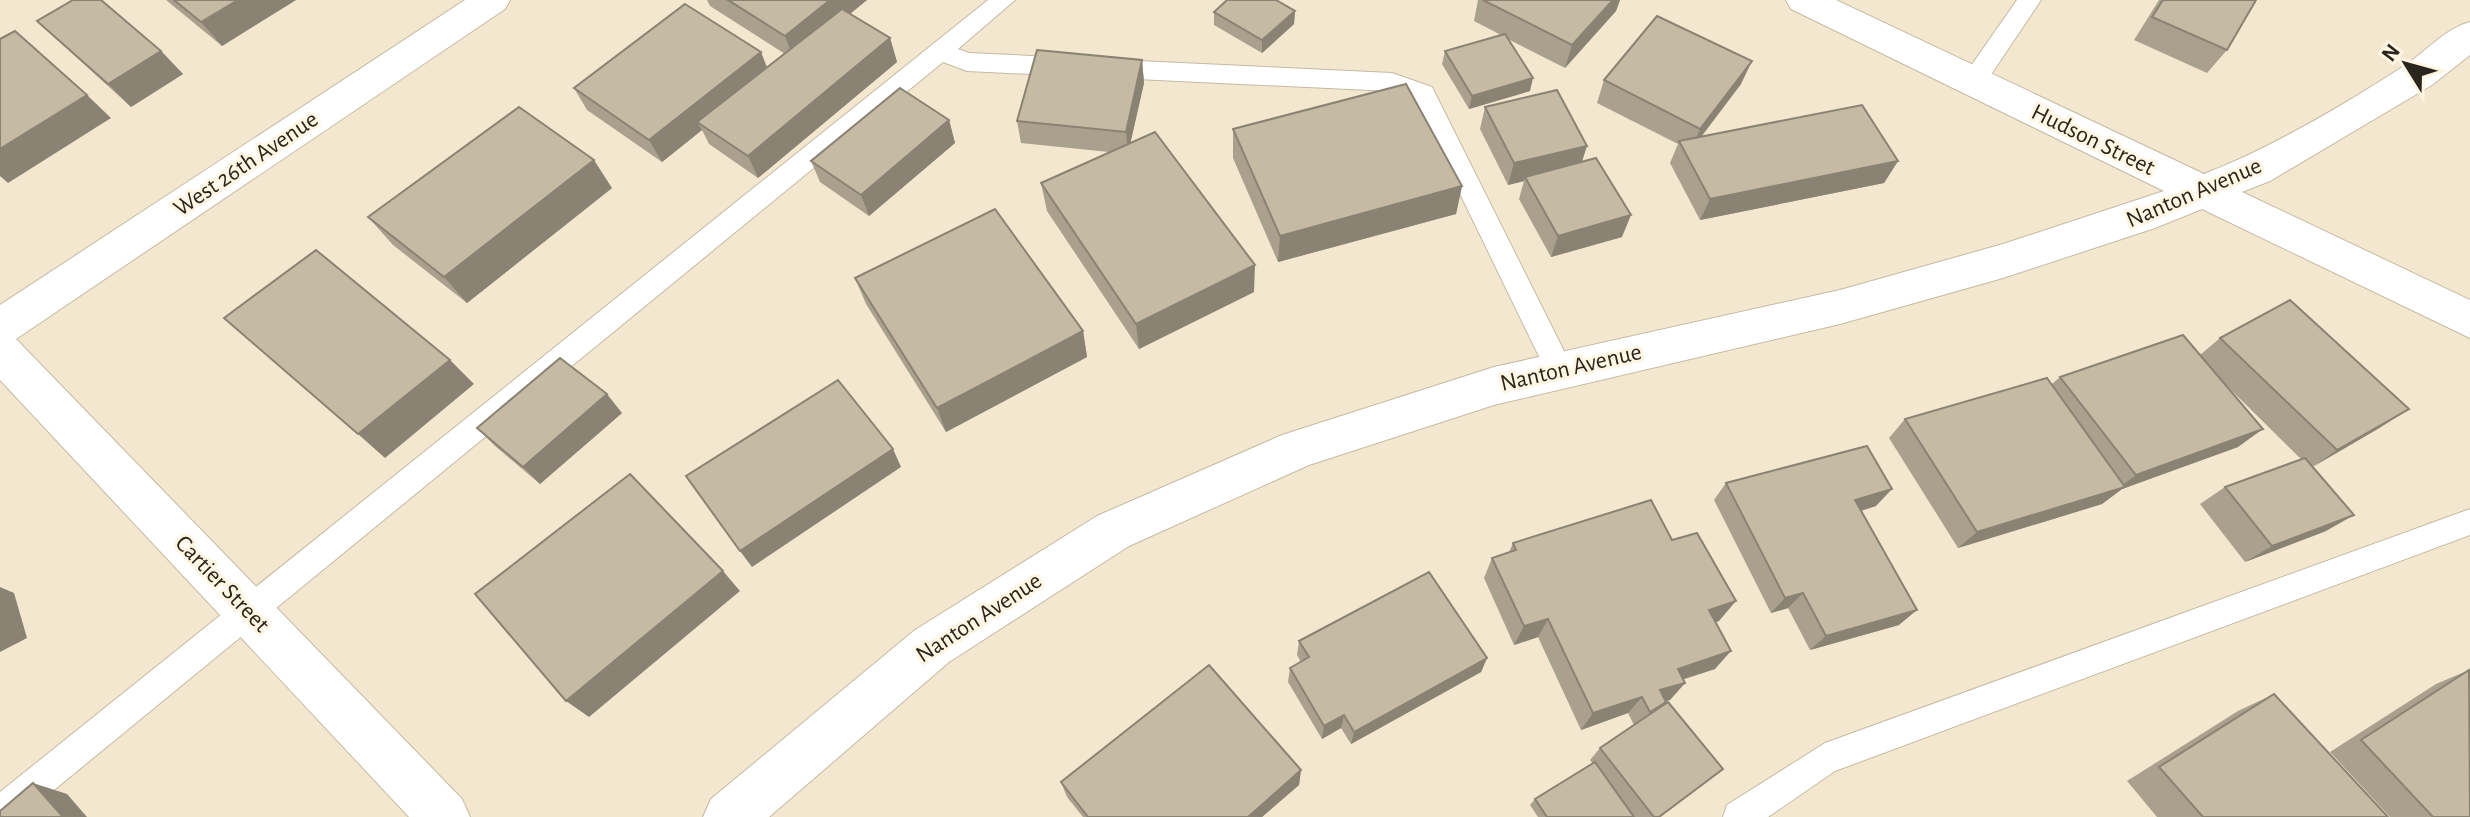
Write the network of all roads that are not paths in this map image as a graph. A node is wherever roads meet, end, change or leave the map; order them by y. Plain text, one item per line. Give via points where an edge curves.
1 (492, 0) edge
2 (1003, 0) edge
3 (1804, 0) edge
4 (2029, 0) edge
5 (2470, 35) edge
6 (940, 51) junction
7 (1973, 82) junction
8 (2202, 192) junction
9 (2470, 320) edge
10 (0, 327) edge
11 (0, 351) edge
12 (1559, 369) junction
13 (2470, 522) edge
14 (247, 610) junction
15 (0, 813) edge
16 (444, 817) edge
17 (729, 817) edge
18 (1739, 817) edge

1 - 10 street, West 26th Avenue
2 - 6 lane
3 - 7 street, Hudson Street
4 - 7 lane
5 - 8 street, Nanton Avenue via 2419,75 2256,170
6 - 12 lane via 967,62 1392,82 1423,93
6 - 14 lane
7 - 8 street, Hudson Street
8 - 9 street, Hudson Street
8 - 12 street, Nanton Avenue via 2141,217 1854,303
11 - 14 street, Cartier Street
12 - 17 street, Nanton Avenue via 1298,449 1113,531 932,646
13 - 18 lane via 1825,759
14 - 15 lane
14 - 16 street, Cartier Street

